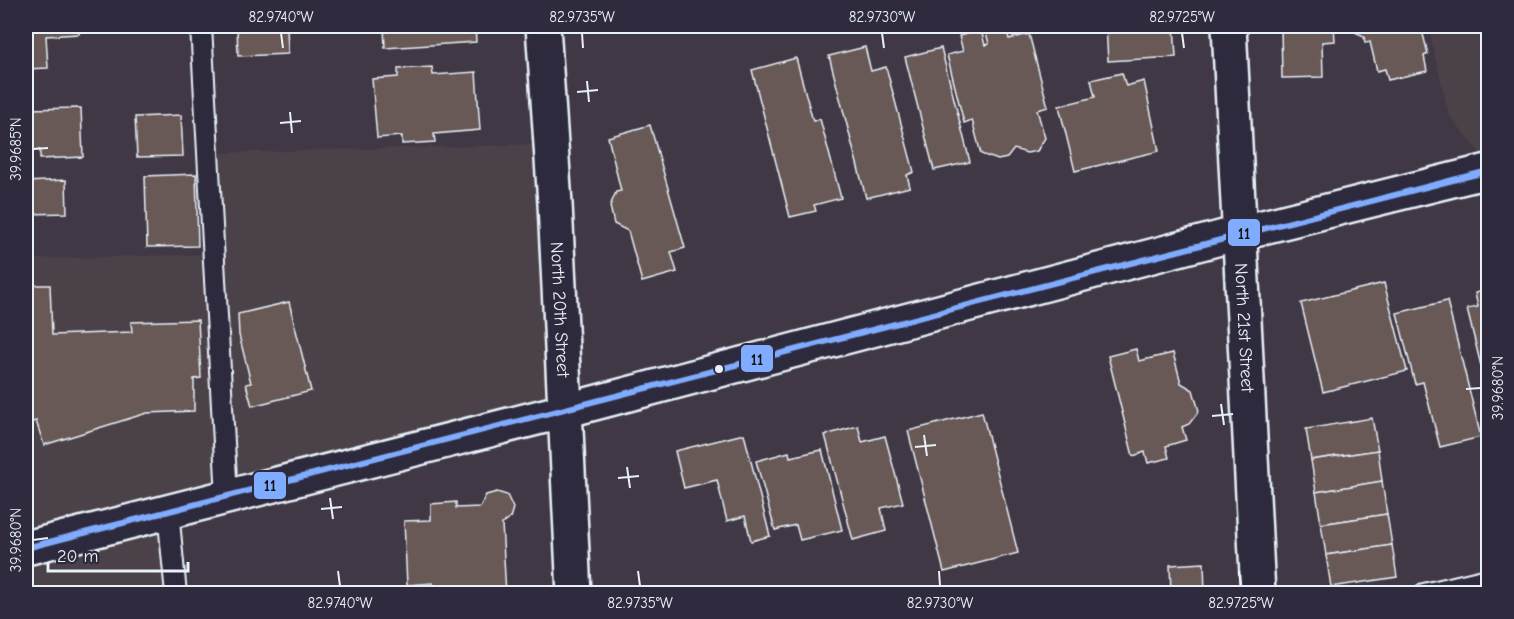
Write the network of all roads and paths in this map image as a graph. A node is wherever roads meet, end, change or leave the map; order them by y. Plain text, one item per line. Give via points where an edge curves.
1 (201, 26) edge
2 (543, 26) edge
3 (1229, 26) edge
4 (1488, 171) edge
5 (1239, 233) junction
6 (564, 411) junction
7 (227, 497) junction
8 (168, 512) junction
9 (26, 548) edge
10 (1488, 579) edge
11 (176, 594) edge
12 (574, 594) edge
13 (1258, 594) edge
14 (1424, 594) edge

1 - 7 lane
2 - 6 street, North 20th Street
3 - 5 street, North 21st Street
4 - 5 street
5 - 6 street
5 - 13 street, North 21st Street
6 - 7 street
6 - 12 street, North 20th Street
7 - 8 street
8 - 9 street
8 - 11 lane
10 - 14 lane

